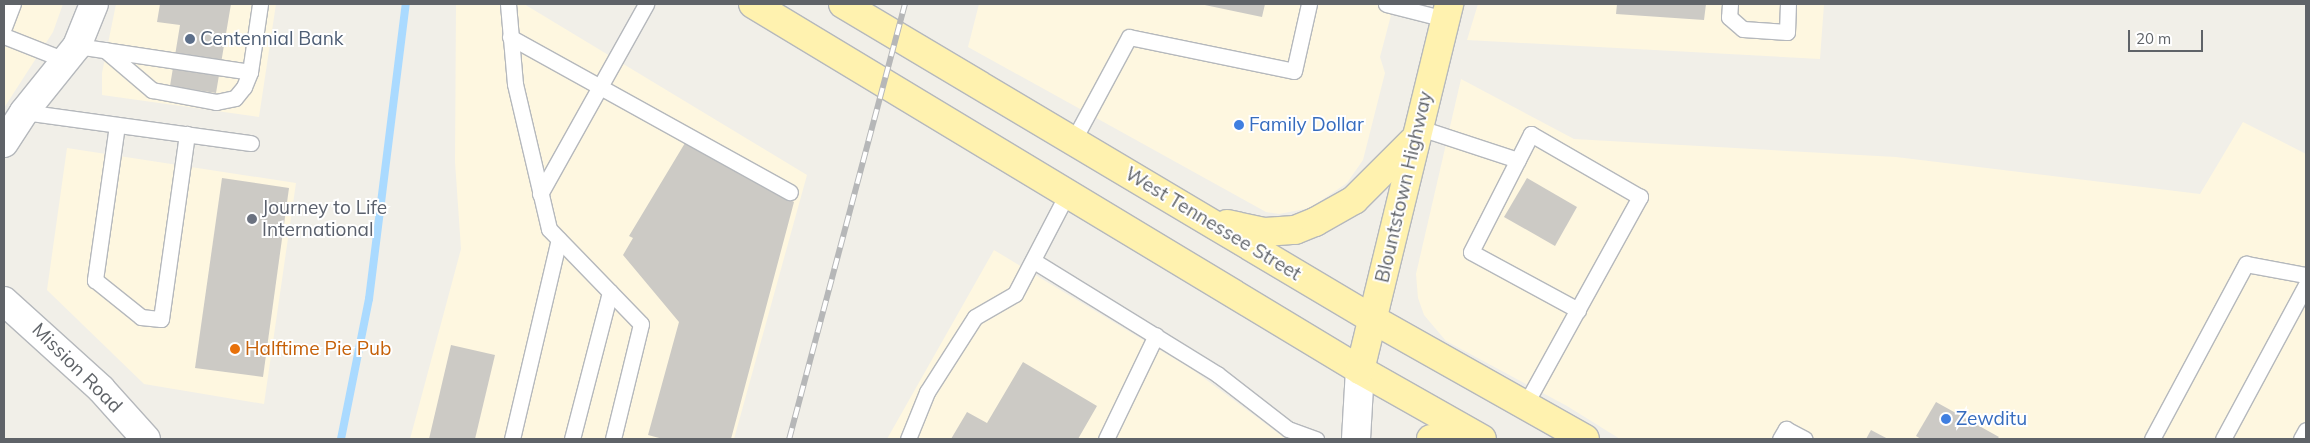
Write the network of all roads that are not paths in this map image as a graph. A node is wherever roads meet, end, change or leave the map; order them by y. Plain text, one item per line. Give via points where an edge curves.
1 (13, 4) edge
2 (94, 4) edge
3 (260, 4) edge
4 (508, 4) edge
5 (646, 4) edge
6 (753, 4) edge
7 (843, 4) edge
8 (1309, 4) edge
9 (1386, 4) edge
10 (1788, 4) edge
11 (1729, 10) edge
12 (1447, 11) edge
13 (4, 27) edge
14 (4, 36) edge
15 (510, 37) junction
16 (105, 50) junction
17 (71, 53) junction
18 (250, 72) junction
19 (600, 86) junction
20 (16, 114) edge
21 (117, 125) junction
22 (187, 134) junction
23 (1415, 134) junction
24 (1073, 141) junction
25 (4, 143) edge
26 (251, 143) dead end
27 (1518, 160) junction
28 (790, 192) dead end
29 (540, 194) junction
30 (1067, 194) junction
31 (1207, 220) junction
32 (559, 239) junction
33 (1034, 261) junction
34 (2306, 275) edge
35 (2306, 285) edge
36 (610, 292) junction
37 (4, 301) edge
38 (1578, 310) junction
39 (1374, 320) junction
40 (1156, 335) junction
41 (1360, 370) junction
42 (1525, 405) junction
43 (2306, 430) edge
44 (146, 439) edge
45 (512, 439) edge
46 (572, 439) edge
47 (613, 439) edge
48 (908, 439) edge
49 (1106, 439) edge
50 (1316, 439) edge
51 (1356, 439) edge
52 (1431, 439) edge
53 (1463, 439) edge
54 (1482, 439) edge
55 (1585, 439) edge
56 (1780, 439) edge
57 (1805, 439) edge
58 (2152, 439) edge
59 (2223, 439) edge
60 (2301, 439) edge

1 - 13 lane
2 - 17 main road
3 - 18 lane
4 - 15 lane
5 - 19 lane
6 - 30 main road
7 - 24 main road, West Tennessee Street
8 - 24 lane via 1294,71 1129,37
9 - 12 lane
10 - 11 lane via 1787,32 1743,29
12 - 23 main road, Blountstown Highway
14 - 17 lane
15 - 19 lane
15 - 29 lane via 515,84
16 - 17 lane
16 - 18 lane
16 - 18 lane via 152,90 216,102 235,98
17 - 20 main road
19 - 28 lane
19 - 29 lane
20 - 21 lane
20 - 25 main road
21 - 22 lane
21 - 22 lane via 95,280 141,316 161,319
22 - 26 lane
23 - 27 lane
23 - 31 main road via 1354,200 1315,222 1294,230 1265,232
23 - 39 main road, Blountstown Highway
24 - 31 main road, West Tennessee Street
27 - 38 lane via 1472,252
27 - 38 lane via 1531,134 1640,197
29 - 32 lane via 549,229
30 - 33 lane
30 - 41 main road
31 - 39 main road, West Tennessee Street
32 - 36 lane
32 - 45 lane
33 - 40 lane
33 - 48 lane via 1015,294 975,317 927,392
34 - 58 lane via 2246,264
35 - 59 lane
36 - 46 lane
36 - 47 lane via 641,324
37 - 44 main road, Mission Road via 101,389
38 - 42 lane
39 - 41 main road, Blountstown Highway
39 - 42 main road, West Tennessee Street
40 - 49 lane
40 - 50 lane via 1217,374 1288,428
41 - 51 main road
41 - 54 main road
42 - 55 main road, West Tennessee Street
43 - 60 lane
52 - 53 main road
56 - 57 lane via 1786,430

